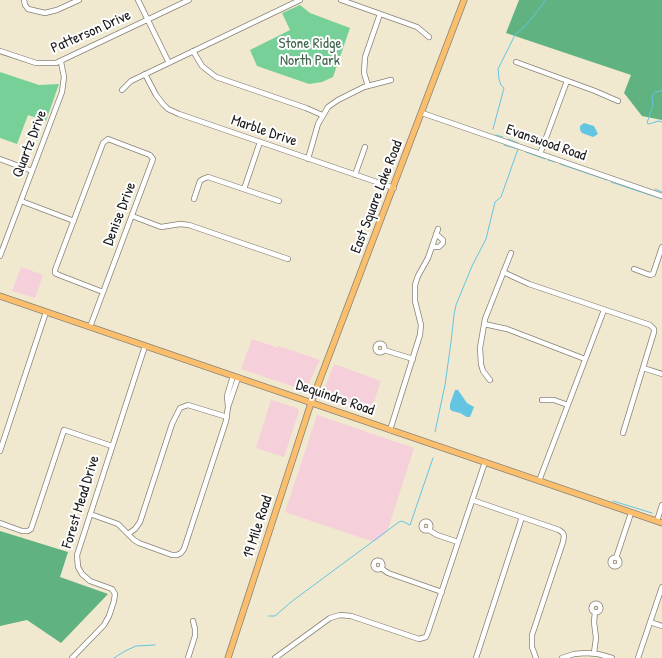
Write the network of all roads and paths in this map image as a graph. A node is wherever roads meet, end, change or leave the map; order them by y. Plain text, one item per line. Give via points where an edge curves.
1 (24, 0) edge
2 (80, 0) edge
3 (138, 0) edge
4 (189, 0) edge
5 (300, 0) edge
6 (341, 0) edge
7 (464, 0) edge
8 (380, 14) junction
9 (148, 20) junction
10 (429, 37) dead end
11 (0, 51) edge
12 (193, 51) junction
13 (61, 62) junction
14 (516, 62) dead end
15 (168, 63) junction
16 (145, 74) junction
17 (392, 80) dead end
18 (567, 81) junction
19 (368, 86) junction
20 (122, 90) dead end
21 (618, 101) dead end
22 (422, 113) junction
23 (322, 115) junction
24 (260, 142) junction
25 (365, 147) dead end
26 (540, 154) junction
27 (0, 158) edge
28 (308, 159) junction
29 (32, 171) junction
30 (355, 175) junction
31 (394, 188) junction
32 (244, 189) junction
33 (662, 196) edge
34 (194, 199) dead end
35 (21, 201) junction
36 (279, 201) dead end
37 (132, 216) junction
38 (74, 221) junction
39 (438, 229) dead end
40 (436, 234) junction
41 (432, 247) junction
42 (662, 247) edge
43 (511, 253) dead end
44 (0, 256) edge
45 (288, 259) dead end
46 (634, 269) dead end
47 (503, 272) junction
48 (103, 292) junction
49 (0, 296) edge
50 (604, 310) junction
51 (46, 312) junction
52 (484, 324) junction
53 (90, 327) junction
54 (145, 346) junction
55 (384, 350) dead end
56 (585, 359) junction
57 (413, 360) junction
58 (643, 368) junction
59 (662, 374) edge
60 (236, 377) junction
61 (490, 380) dead end
62 (542, 400) dead end
63 (311, 403) junction
64 (568, 405) junction
65 (227, 417) junction
66 (390, 430) junction
67 (624, 433) dead end
68 (112, 446) junction
69 (0, 451) edge
70 (484, 462) junction
71 (539, 481) junction
72 (472, 500) junction
73 (662, 505) edge
74 (631, 513) junction
75 (90, 514) junction
76 (522, 517) junction
77 (659, 522) edge
78 (0, 523) edge
79 (429, 530) dead end
80 (128, 534) junction
81 (458, 542) junction
82 (616, 558) dead end
83 (381, 568) dead end
84 (662, 587) edge
85 (442, 592) junction
86 (595, 612) dead end
87 (193, 622) dead end
88 (650, 622) junction
89 (662, 626) edge
90 (594, 654) junction
91 (72, 658) edge
92 (188, 658) edge
93 (228, 658) edge
94 (275, 658) edge
95 (476, 658) edge
96 (536, 658) edge
97 (562, 658) edge
98 (612, 658) edge
99 (638, 658) edge

1 - 2 street via 28,9 45,12
3 - 9 street
4 - 9 street, Patterson Drive
5 - 12 street
6 - 8 street
7 - 22 main road, East Square Lake Road
8 - 10 street via 416,27
8 - 19 street via 365,57 364,73
9 - 13 street, Patterson Drive
9 - 15 street
11 - 13 street, Patterson Drive via 40,64
12 - 15 street
12 - 23 street via 202,66 216,77
13 - 29 street, Quartz Drive via 64,73 63,88
14 - 18 street
15 - 16 street
16 - 20 street via 131,81
16 - 24 street, Marble Drive via 156,95 168,109
17 - 19 street
18 - 21 street
18 - 26 street
19 - 23 street via 334,103
22 - 26 street, Evanswood Road
22 - 31 main road, East Square Lake Road
23 - 28 street
24 - 28 street, Marble Drive
24 - 32 street
25 - 30 street
26 - 33 street, Evanswood Road
27 - 29 street
28 - 30 street, Marble Drive
29 - 35 street, Quartz Drive
30 - 31 street, Marble Drive
31 - 63 main road, East Square Lake Road
32 - 34 street via 205,178 200,181
32 - 36 street
35 - 38 street
35 - 44 street, Quartz Drive
37 - 38 street, Denise Drive via 153,157 106,140
37 - 45 street via 161,227 189,225
37 - 48 street, Denise Drive
38 - 48 street via 55,268 56,273
39 - 40 street
40 - 41 street
40 - 41 street via 443,243 439,247
41 - 57 street via 415,285 421,330
42 - 46 street via 653,274
43 - 47 street
47 - 50 street via 529,284
47 - 52 street
48 - 53 street, Denise Drive
49 - 51 main road, Dequindre Road
50 - 56 street
50 - 58 street via 654,329
51 - 53 main road, Dequindre Road
51 - 69 street
52 - 56 street via 507,329
52 - 61 street via 480,360
53 - 54 main road, Dequindre Road
54 - 60 main road, Dequindre Road
54 - 68 street, Forest Mead Drive
55 - 57 street
56 - 64 street
57 - 66 street
58 - 59 street
58 - 67 street
60 - 63 main road, Dequindre Road
60 - 65 street via 227,396
62 - 64 street via 554,400
63 - 66 main road, Dequindre Road
63 - 93 main road, 19 Mile Road
64 - 71 street
65 - 80 street via 188,405 180,408 172,424 141,519 135,529
65 - 80 street via 184,549 179,555 172,555 139,543
66 - 70 main road, Dequindre Road
68 - 75 street, Forest Mead Drive
68 - 78 street via 64,430 32,526 22,531
70 - 71 main road, Dequindre Road
70 - 72 street
71 - 74 main road, Dequindre Road
72 - 76 street
72 - 81 street
73 - 77 street
74 - 77 main road, Dequindre Road
74 - 82 street
75 - 80 street via 118,524
75 - 91 street, Forest Mead Drive via 78,550 78,567 87,579 112,589 115,597 104,625
76 - 95 street
76 - 96 street via 559,530 564,536 532,635 532,647
79 - 81 street
81 - 85 street
83 - 85 street via 388,573
84 - 88 street
85 - 94 street via 424,638 340,615 330,618
86 - 90 street
87 - 92 street via 195,636
88 - 89 street
88 - 99 street
90 - 97 street via 580,653
90 - 98 street

